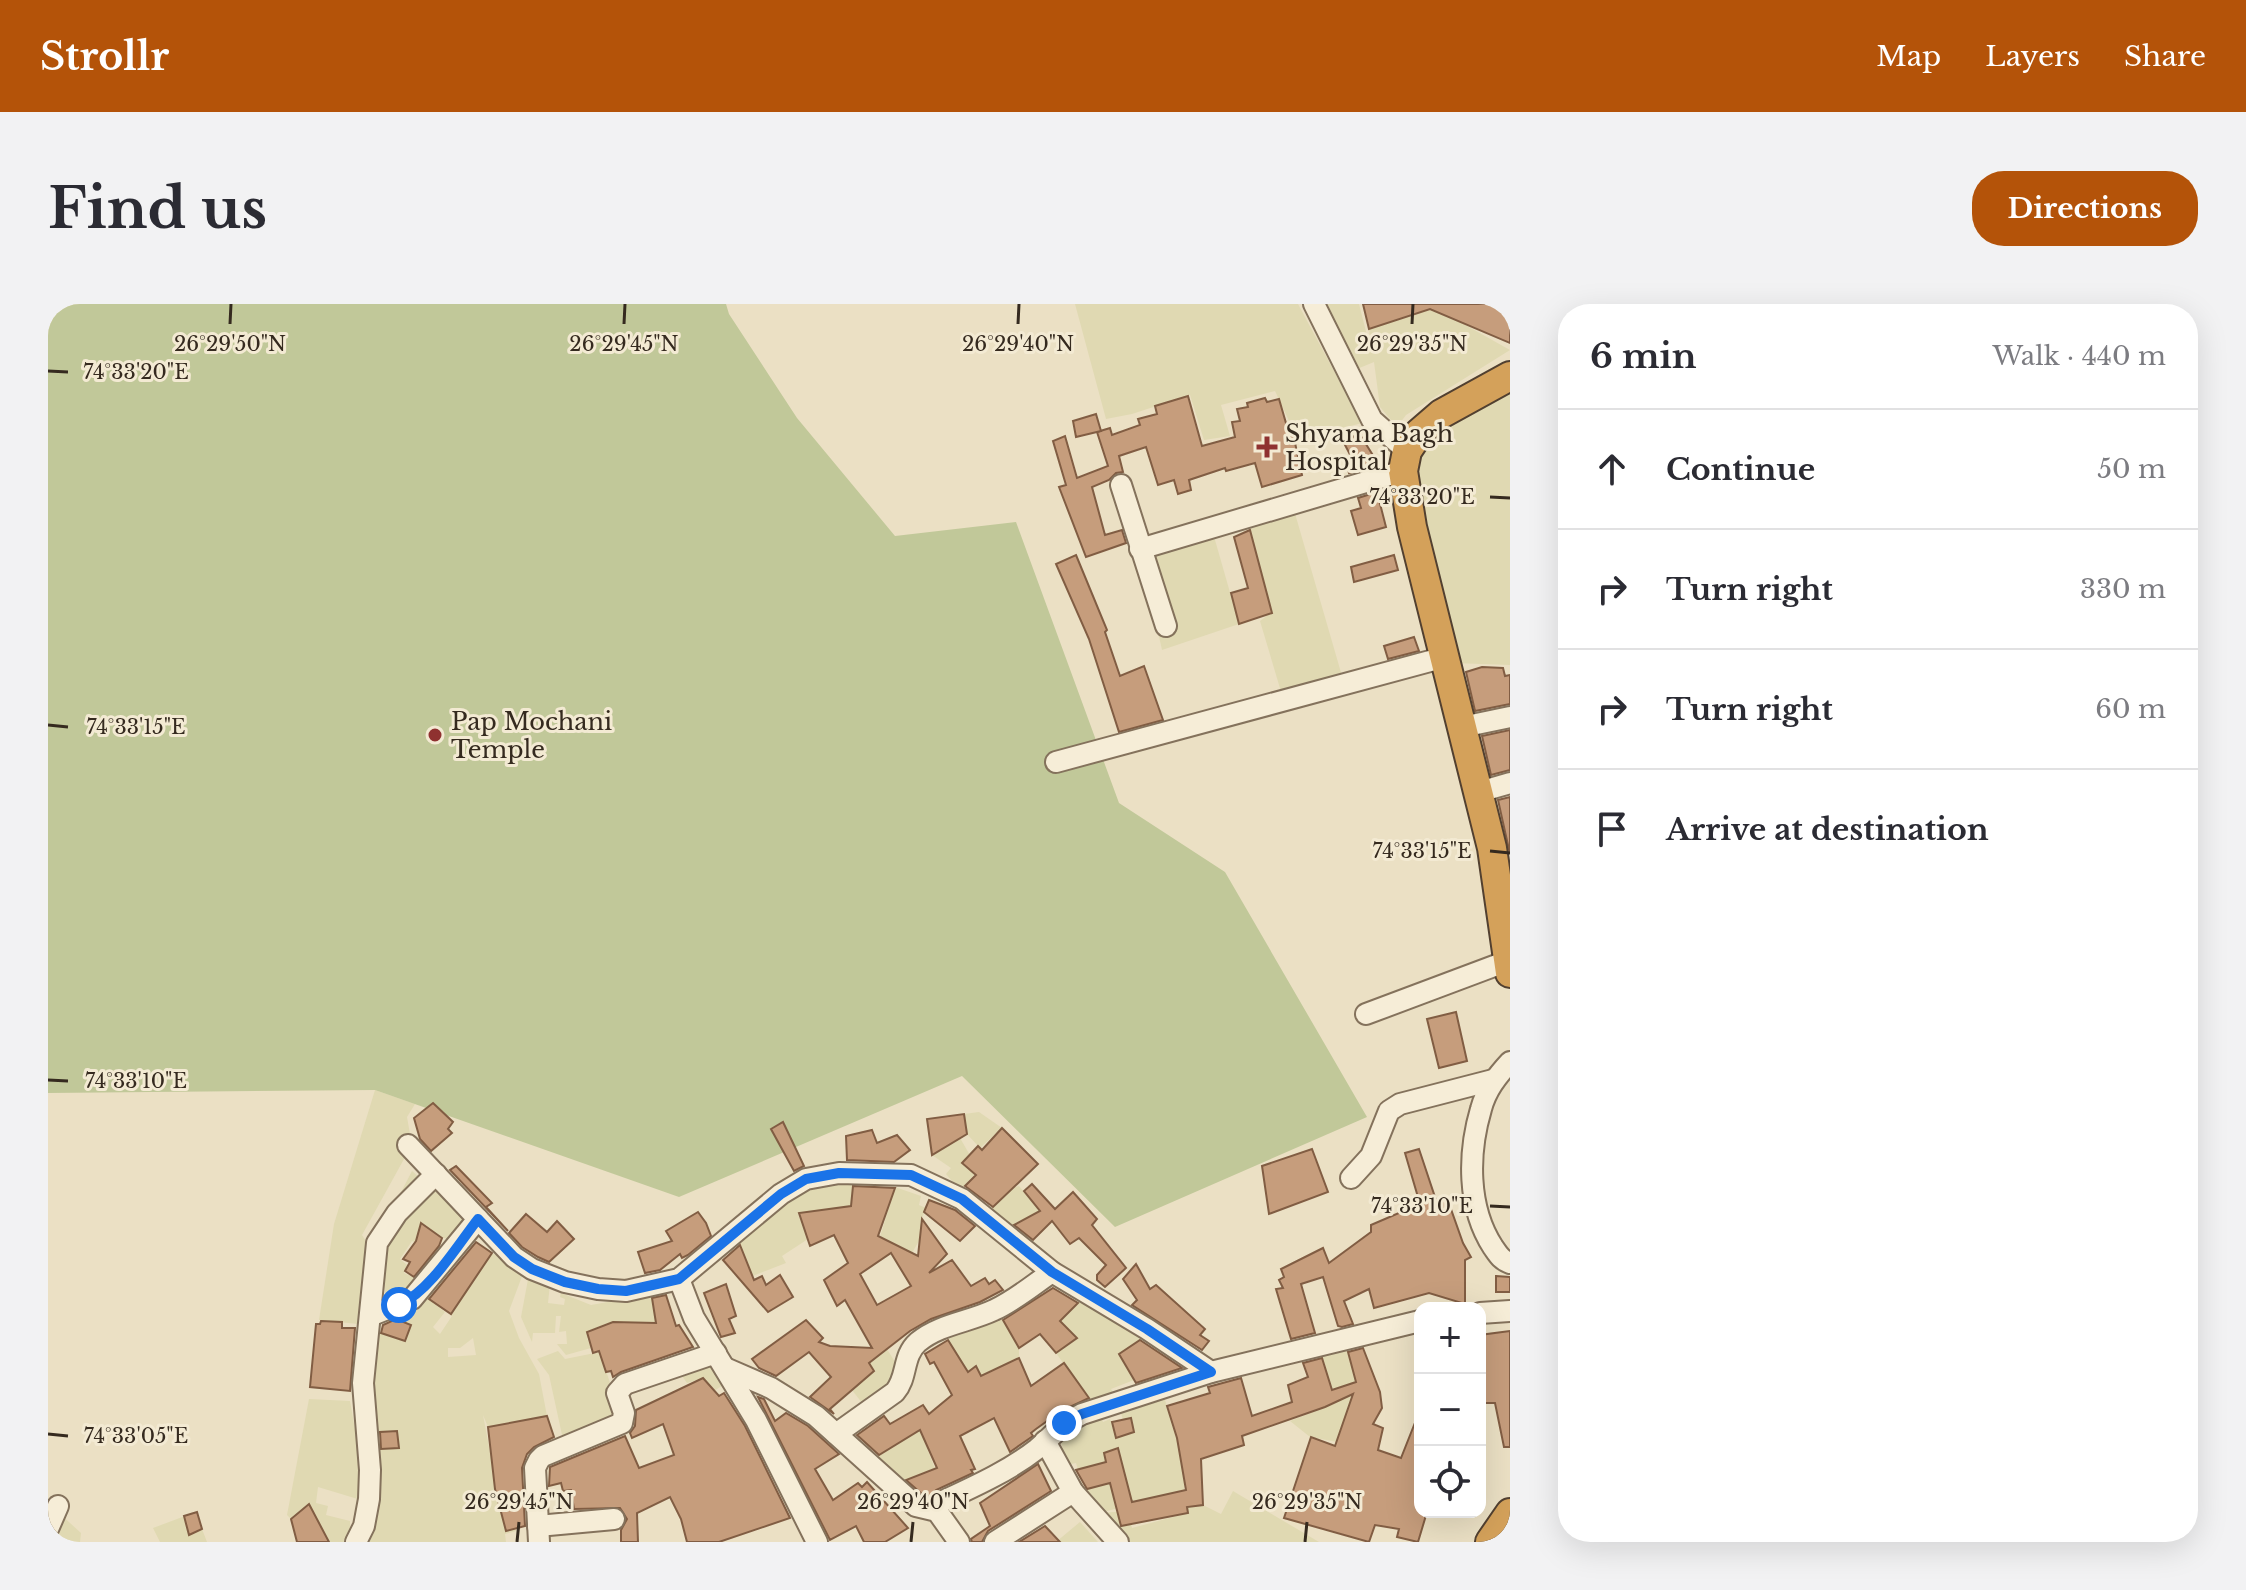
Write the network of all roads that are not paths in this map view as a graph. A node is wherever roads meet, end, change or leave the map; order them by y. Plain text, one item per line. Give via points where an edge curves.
1 (1314, 304) edge
2 (1510, 376) edge
3 (1405, 461) junction
4 (1121, 485) dead end
5 (1140, 549) junction
6 (1166, 626) dead end
7 (1445, 657) junction
8 (1510, 717) edge
9 (1462, 727) junction
10 (1056, 762) dead end
11 (1510, 783) edge
12 (1479, 792) junction
13 (1501, 846) edge
14 (1509, 965) edge
15 (1366, 1014) dead end
16 (1510, 1062) edge
17 (1493, 1080) junction
18 (408, 1145) dead end
19 (436, 1174) junction
20 (1351, 1178) dead end
21 (478, 1219) junction
22 (1510, 1263) edge
23 (1052, 1272) junction
24 (679, 1279) junction
25 (1510, 1311) edge
26 (1486, 1313) edge
27 (370, 1316) junction
28 (1414, 1322) edge
29 (721, 1360) junction
30 (1211, 1372) junction
31 (836, 1434) junction
32 (1045, 1441) junction
33 (1073, 1492) junction
34 (58, 1506) dead end
35 (937, 1511) junction
36 (1510, 1513) edge
37 (614, 1519) dead end
38 (48, 1529) edge
39 (539, 1534) edge
40 (356, 1542) edge
41 (817, 1542) edge
42 (959, 1542) edge
43 (995, 1542) edge
44 (1118, 1542) edge
45 (1490, 1542) edge

1 - 3 street via 1372,420
2 - 3 highway via 1441,414 1419,433
3 - 5 street
3 - 7 highway via 1412,527
4 - 5 street
5 - 6 street
7 - 9 highway
7 - 10 street
8 - 9 street
9 - 12 highway
11 - 12 street
12 - 13 highway
13 - 14 highway
14 - 15 street
16 - 17 street
17 - 20 street via 1389,1111 1371,1156
17 - 22 street via 1474,1144 1472,1193 1487,1238
18 - 19 street
19 - 21 street
19 - 27 street via 397,1213 377,1243
21 - 24 street via 514,1257 565,1282 626,1291
21 - 27 street via 412,1299
23 - 24 street via 962,1199 937,1186 911,1175 839,1173 806,1179 781,1194
23 - 30 street
23 - 31 street via 994,1310 918,1342 908,1354 901,1386
24 - 29 street via 694,1318
25 - 26 street
27 - 40 street via 363,1383 369,1499
28 - 30 street
29 - 31 street via 816,1416
29 - 39 street via 625,1384 617,1393 622,1423 543,1456 535,1468
29 - 41 street
30 - 32 street via 1082,1414
31 - 35 street via 916,1506
32 - 33 street
32 - 35 street via 941,1502
33 - 43 street
33 - 44 street
34 - 38 street
35 - 42 street
36 - 45 highway
37 - 39 street

